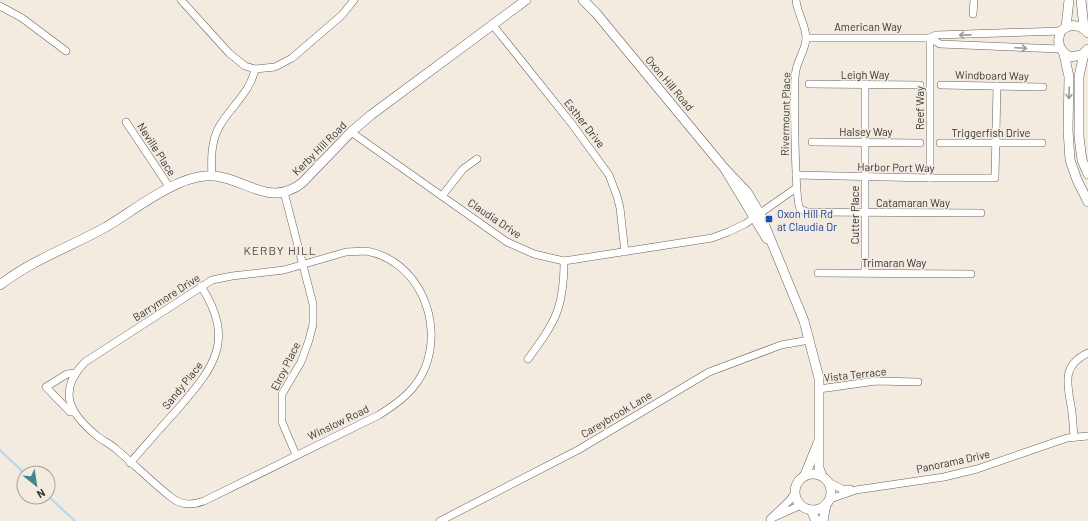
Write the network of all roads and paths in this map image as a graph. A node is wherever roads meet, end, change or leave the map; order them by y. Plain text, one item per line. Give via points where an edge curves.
1 (181, 0) edge
2 (354, 0) edge
3 (526, 0) edge
4 (583, 0) edge
5 (589, 0) edge
6 (796, 0) edge
7 (974, 0) edge
8 (1069, 0) edge
9 (1081, 0) edge
10 (0, 6) edge
11 (596, 13) junction
12 (973, 14) dead end
13 (492, 24) junction
14 (1064, 29) junction
15 (1086, 31) edge
16 (1001, 34) junction
17 (806, 38) junction
18 (930, 38) junction
19 (997, 47) junction
20 (66, 51) dead end
21 (1087, 51) edge
22 (1062, 52) junction
23 (255, 69) junction
24 (809, 84) dead end
25 (865, 85) junction
26 (920, 85) dead end
27 (941, 85) dead end
28 (997, 86) junction
29 (1043, 87) dead end
30 (126, 122) dead end
31 (351, 132) junction
32 (812, 142) dead end
33 (865, 142) junction
34 (920, 143) dead end
35 (940, 143) dead end
36 (996, 143) junction
37 (1042, 143) dead end
38 (477, 159) dead end
39 (1088, 174) edge
40 (796, 175) junction
41 (212, 176) junction
42 (865, 177) junction
43 (930, 178) junction
44 (170, 188) junction
45 (796, 188) junction
46 (284, 192) junction
47 (442, 196) junction
48 (1088, 202) edge
49 (798, 207) joint
50 (866, 212) junction
51 (981, 213) dead end
52 (757, 216) junction
53 (625, 252) junction
54 (564, 261) junction
55 (304, 264) junction
56 (818, 273) dead end
57 (865, 273) junction
58 (971, 274) dead end
59 (0, 285) edge
60 (201, 286) junction
61 (809, 340) junction
62 (1088, 353) edge
63 (528, 359) dead end
64 (75, 373) junction
65 (918, 382) dead end
66 (46, 387) joint
67 (819, 389) junction
68 (73, 412) junction
69 (1088, 436) edge
70 (1074, 437) junction
71 (820, 440) junction
72 (296, 456) junction
73 (130, 462) junction
74 (805, 475) junction
75 (825, 479) junction
76 (856, 490) junction
77 (795, 493) junction
78 (828, 501) junction
79 (801, 505) junction
80 (811, 510) junction
81 (767, 520) edge
82 (440, 521) edge
83 (816, 521) edge
84 (823, 521) edge

1 - 23 street via 229,53 245,66
2 - 23 street via 342,15 292,58 276,67
3 - 13 main road, Kerby Hill Road
4 - 11 main road, Oxon Hill Road
5 - 11 main road, Oxon Hill Road
6 - 17 street
7 - 12 street
8 - 14 main road
9 - 15 main road
10 - 20 street via 22,18
11 - 52 main road, Oxon Hill Road via 747,192
13 - 31 main road, Kerby Hill Road
13 - 53 street, Esther Drive via 609,175 618,196
14 - 15 main road via 1074,25
14 - 16 street, American Way
14 - 22 main road via 1058,41
16 -> 18 street, American Way via 936,35
16 - 19 street
17 - 18 street, American Way
17 - 40 street, Rivermount Place via 796,70
18 - 19 street, American Way via 940,44
18 - 43 street, Reef Way
19 -> 22 street, American Way
21 - 22 main road via 1076,57
21 - 39 main road via 1079,76 1079,137 1082,160
22 -> 48 main road via 1069,77 1070,160
23 - 41 street via 254,78 244,95 224,119 216,134 212,154
24 - 25 street, Leigh Way
25 - 26 street, Leigh Way
25 - 33 street, Cutter Place
27 - 28 street, Windboard Way
28 - 29 street, Windboard Way
28 - 36 street
30 - 44 street, Neville Place
31 - 46 main road, Kerby Hill Road via 302,183
31 - 47 street, Claudia Drive
32 - 33 street, Halsey Way
33 - 34 street, Halsey Way
33 - 42 street, Cutter Place
35 - 36 street, Triggerfish Drive
36 - 37 street, Triggerfish Drive
36 - 43 street, Harbor Port Way via 995,178
38 - 47 street via 463,169
40 - 42 street, Harbor Port Way
40 - 45 street, Rivermount Place
41 - 44 main road, Kerby Hill Road via 190,179
41 - 46 main road, Kerby Hill Road via 266,192
42 - 43 street, Harbor Port Way
42 - 50 street, Cutter Place
44 - 59 main road, Kerby Hill Road via 106,227 30,264
45 - 49 street, Rivermount Place
45 - 52 street, Claudia Drive
46 - 55 street, Elroy Place
47 - 54 street, Claudia Drive via 516,246 534,254
49 - 50 street, Catamaran Way via 807,212
50 - 51 street, Catamaran Way
50 - 57 street, Cutter Place
52 - 53 street, Claudia Drive via 719,236
52 - 61 main road, Oxon Hill Road via 776,254 804,321
53 - 54 street, Claudia Drive
54 - 63 street via 562,292 557,315
55 - 60 street, Barrymore Drive via 275,272 220,278
55 - 72 street, Elroy Place via 313,304 313,324 301,362 282,394 281,404 283,427
55 - 72 street, Winslow Road via 354,251 385,256 404,269 415,282 427,305 432,330 425,368 403,398 379,415
56 - 57 street, Trimaran Way
57 - 58 street, Trimaran Way
60 - 64 street, Barrymore Drive via 98,354
60 - 73 street, Sandy Place via 216,316 218,336 214,362 201,382
61 - 67 main road, Oxon Hill Road via 819,378
61 - 82 street, Careybrook Lane via 781,345 709,372 578,450
62 - 70 street via 1074,362 1067,379
64 - 66 street, Barrymore Drive via 67,374
64 - 68 street via 71,379 70,390
65 - 67 street, Vista Terrace via 876,381
66 - 68 street, Winslow Road via 70,412
67 - 71 main road, Oxon Hill Road
68 - 73 street, Winslow Road via 96,435
69 - 70 street, Panorama Drive
70 - 76 street, Panorama Drive via 972,471
71 - 74 main road, Oxon Hill Road
71 - 75 main road, Oxon Hill Road via 820,468
72 - 73 street, Winslow Road via 204,501 188,505 175,501
74 - 75 main road via 814,473
74 - 77 main road via 799,480
75 - 76 street, Panorama Drive via 842,489
75 - 78 main road via 831,493
76 - 78 street, Panorama Drive
77 - 79 main road
77 - 81 street via 785,506
78 - 80 main road
78 - 84 main road
79 - 80 main road
79 - 81 street
80 - 83 main road

